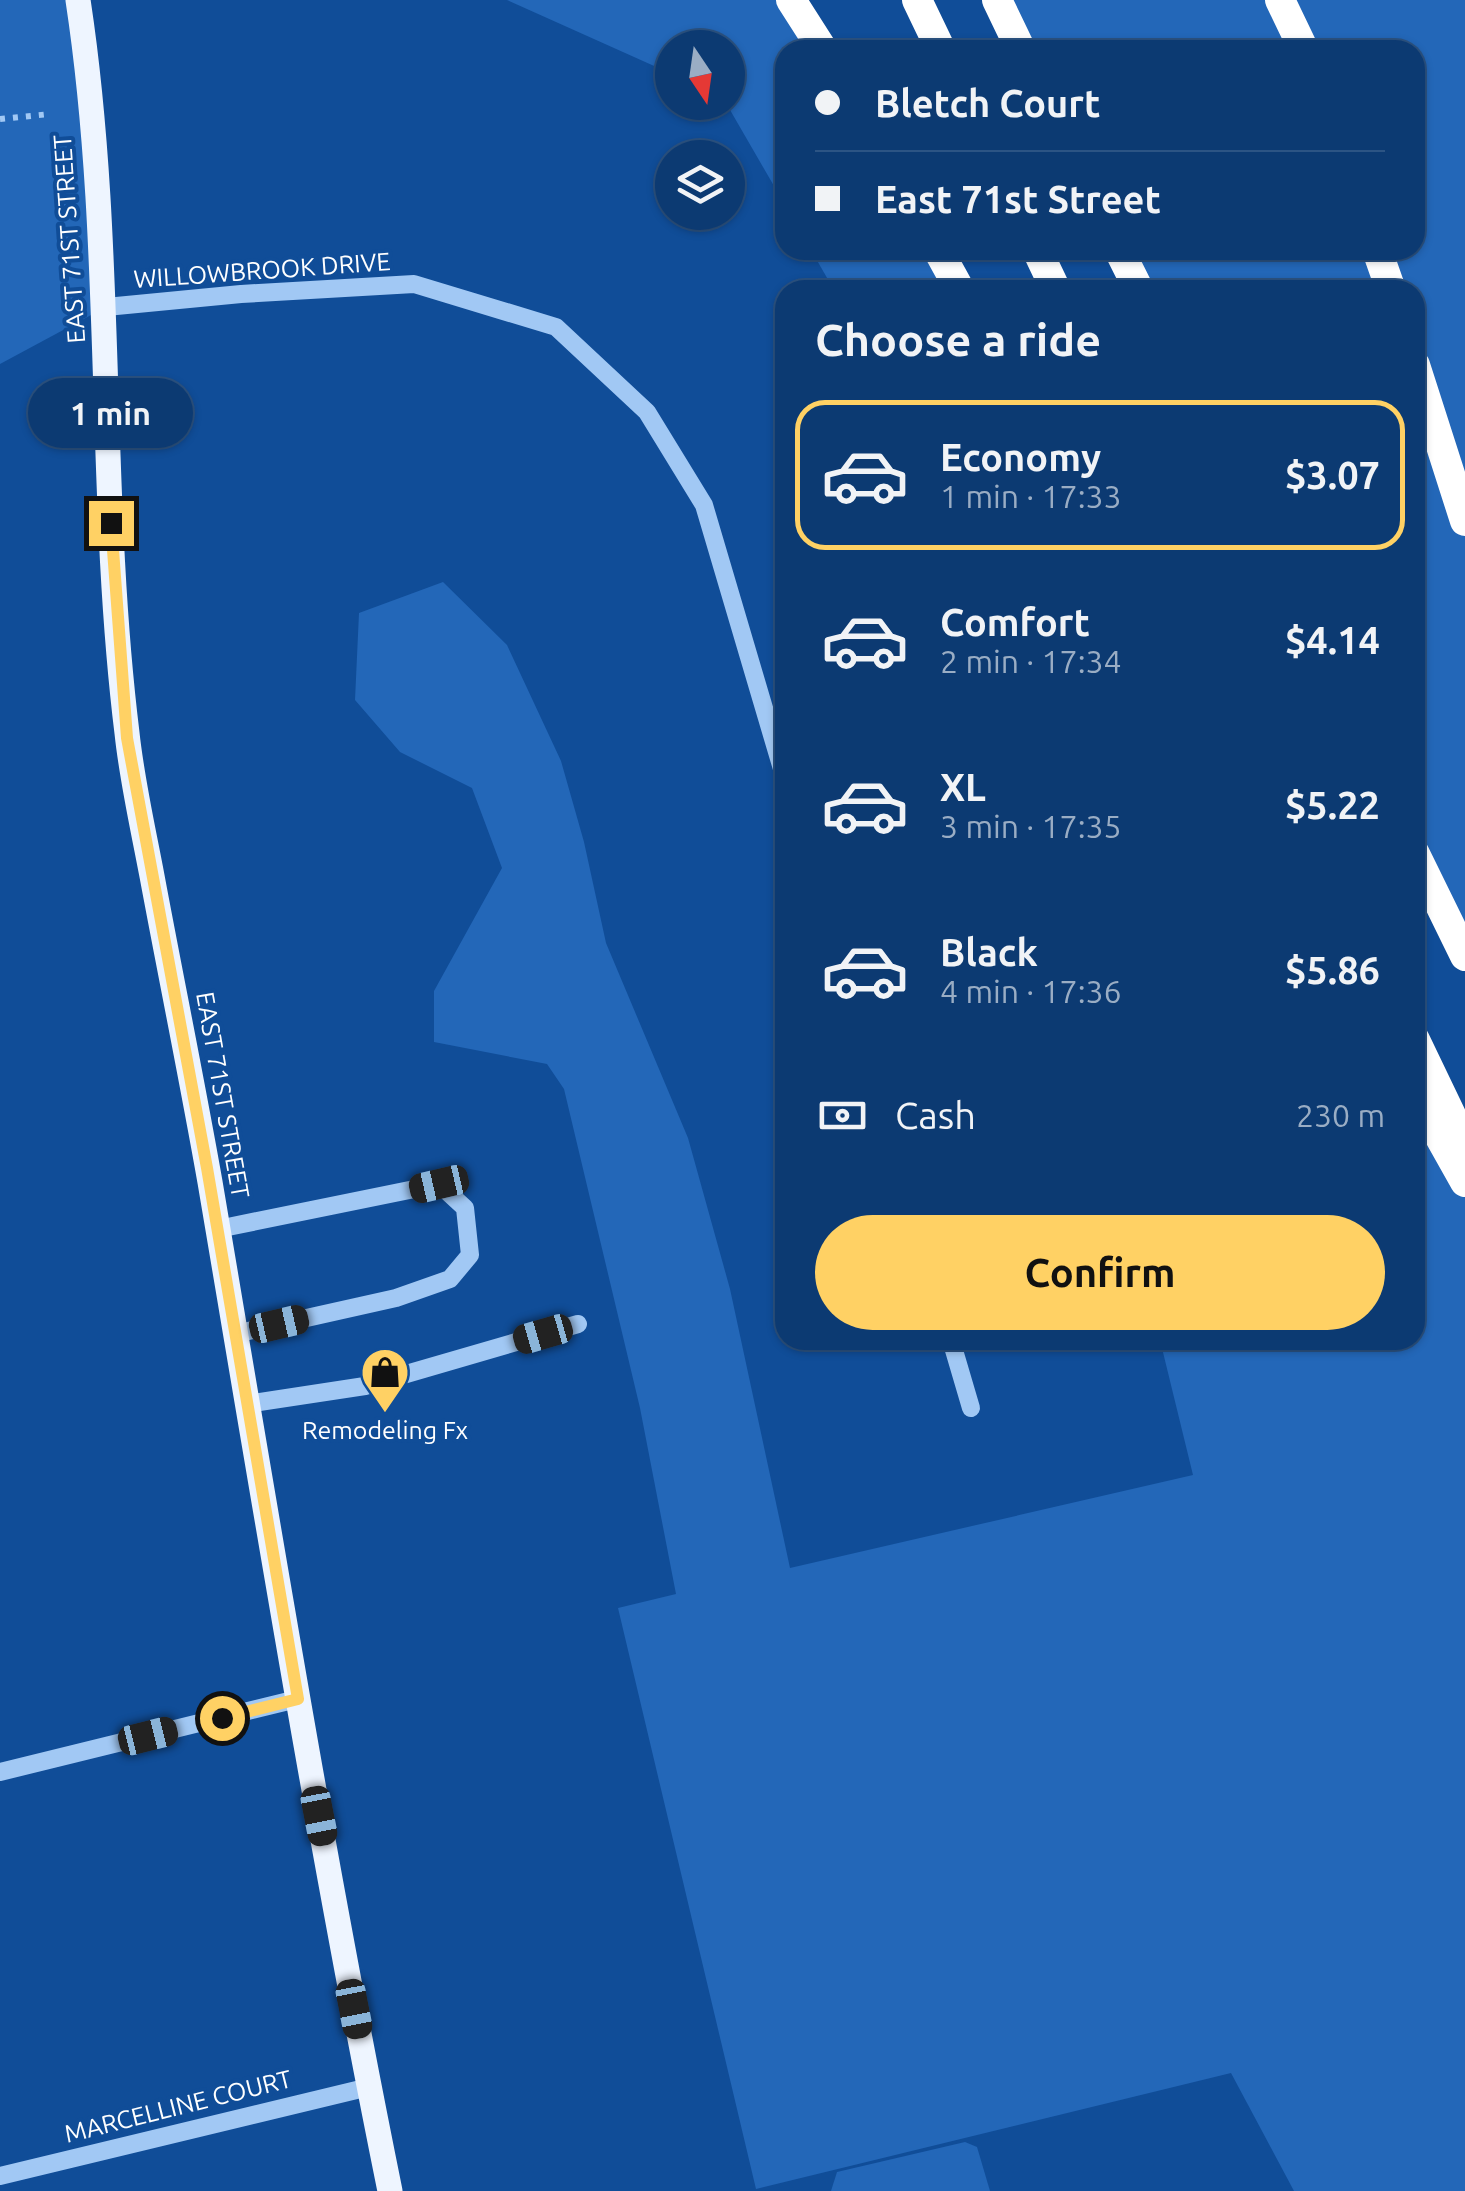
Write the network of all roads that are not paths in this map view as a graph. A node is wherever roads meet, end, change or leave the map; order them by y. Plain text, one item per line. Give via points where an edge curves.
1 (78, 0) edge
2 (791, 0) edge
3 (917, 0) edge
4 (997, 0) edge
5 (1280, 0) edge
6 (817, 40) edge
7 (936, 40) edge
8 (1016, 40) edge
9 (1299, 40) edge
10 (106, 307) junction
11 (1425, 396) edge
12 (1465, 522) edge
13 (775, 745) edge
14 (1425, 874) edge
15 (1465, 956) edge
16 (1425, 1061) edge
17 (1425, 1111) edge
18 (1465, 1144) edge
19 (1465, 1182) edge
20 (218, 1229) junction
21 (578, 1324) dead end
22 (235, 1334) junction
23 (954, 1350) edge
24 (247, 1404) junction
25 (972, 1408) dead end
26 (298, 1699) junction
27 (0, 1772) edge
28 (368, 2087) junction
29 (0, 2176) edge
30 (390, 2191) edge

1 - 10 main road, EAST 71ST STREET
2 - 6 highway
3 - 7 highway
4 - 8 highway
5 - 9 highway
10 - 13 street, WILLOWBROOK DRIVE via 414,284 556,327 647,412 704,505
10 - 20 main road, EAST 71ST STREET via 107,453 127,738
11 - 12 highway
14 - 15 highway
16 - 18 highway
17 - 19 highway
20 - 22 main road, EAST 71ST STREET
20 - 22 street via 439,1184 465,1208 470,1255 450,1278 396,1298
21 - 24 street via 365,1386
22 - 24 main road, EAST 71ST STREET
23 - 25 street
24 - 26 main road, EAST 71ST STREET
26 - 27 street
26 - 28 main road, EAST 71ST STREET
28 - 29 street, MARCELLINE COURT
28 - 30 main road, EAST 71ST STREET

